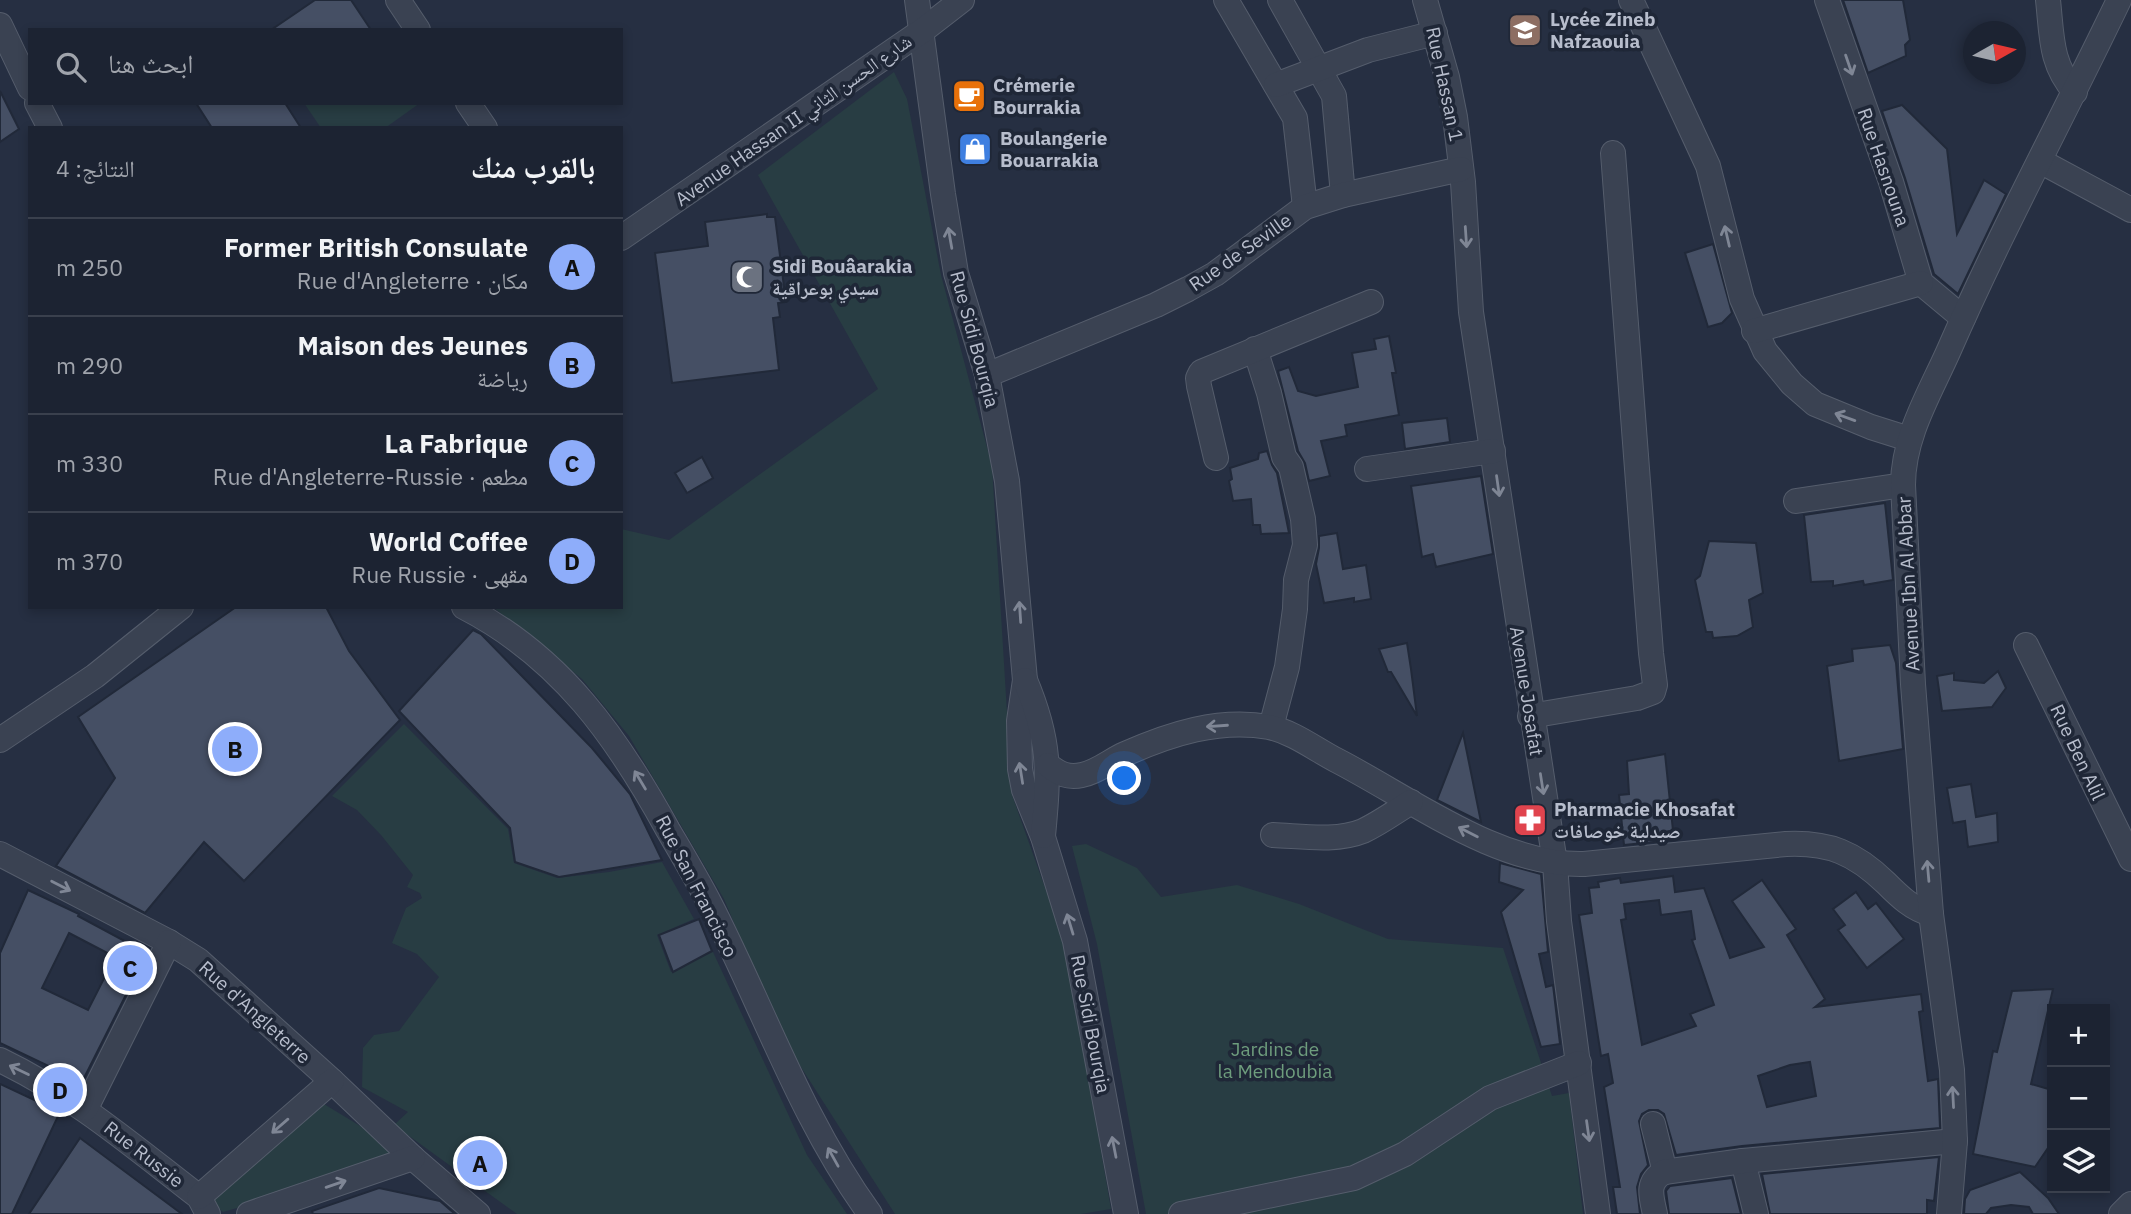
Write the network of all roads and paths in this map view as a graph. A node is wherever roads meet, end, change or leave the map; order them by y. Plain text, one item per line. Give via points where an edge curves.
1 (398, 0) edge
2 (916, 0) edge
3 (962, 0) edge
4 (1226, 0) edge
5 (1280, 0) edge
6 (1425, 0) edge
7 (1631, 0) edge
8 (1827, 0) edge
9 (2048, 0) edge
10 (2119, 0) edge
11 (0, 25) edge
12 (417, 28) edge
13 (922, 31) junction
14 (1435, 33) junction
15 (1319, 69) junction
16 (28, 84) edge
17 (1276, 85) junction
18 (2074, 92) junction
19 (38, 105) edge
20 (469, 105) edge
21 (49, 126) edge
22 (484, 126) edge
23 (1613, 153) dead end
24 (2040, 161) junction
25 (1461, 169) junction
26 (1343, 195) junction
27 (1305, 207) junction
28 (2131, 210) edge
29 (623, 237) edge
30 (1921, 283) junction
31 (1371, 302) dead end
32 (1963, 318) junction
33 (1754, 331) junction
34 (1255, 349) junction
35 (986, 375) junction
36 (1909, 439) junction
37 (1493, 451) junction
38 (1216, 458) dead end
39 (1367, 469) dead end
40 (1903, 485) junction
41 (1796, 501) dead end
42 (179, 609) edge
43 (468, 609) edge
44 (2026, 645) dead end
45 (1025, 680) junction
46 (1530, 716) junction
47 (1271, 727) junction
48 (0, 740) edge
49 (1048, 765) junction
50 (1411, 802) junction
51 (1273, 835) dead end
52 (1043, 837) junction
53 (0, 854) edge
54 (2131, 859) edge
55 (1555, 863) junction
56 (1931, 914) junction
57 (169, 942) junction
58 (0, 1060) edge
59 (1578, 1063) junction
60 (331, 1081) junction
61 (86, 1108) junction
62 (1653, 1124) dead end
63 (1955, 1141) junction
64 (413, 1158) junction
65 (1743, 1161) junction
66 (1665, 1172) junction
67 (2131, 1205) edge
68 (203, 1206) edge
69 (249, 1214) edge
70 (478, 1214) edge
71 (870, 1214) edge
72 (1126, 1214) edge
73 (1181, 1214) edge
74 (1598, 1214) edge
75 (1655, 1214) edge
76 (1756, 1214) edge
77 (1949, 1214) edge
78 (2121, 1214) edge

1 - 12 street
2 - 13 street, Rue Sidi Bourqia
3 - 13 street, Avenue Hassan II شارع الحسن الثاني
4 - 17 street
5 - 15 street
6 - 14 street, Rue Hassan 1
33 -> 7 street via 1708,166
8 -> 30 street, Rue Hasnouna
9 - 18 street via 2056,65
10 - 18 street, Avenue Ibn Al Abbar
11 - 16 street
13 - 29 street, Avenue Hassan II شارع الحسن الثاني
35 -> 13 street, Rue Sidi Bourqia via 956,272
14 - 15 street via 1368,50
14 - 25 street, Rue Hassan 1 via 1450,90
15 - 17 street
15 - 26 street via 1334,96
17 - 27 street via 1297,123
18 - 24 street, Avenue Ibn Al Abbar
19 - 21 street
20 - 22 street
23 - 46 street via 1655,687 1637,698
24 - 28 street
24 - 32 street, Avenue Ibn Al Abbar
25 - 26 street, Rue de Seville
25 -> 37 street, Avenue Josafat via 1471,312
26 - 27 street, Rue de Seville
27 - 35 street, Rue de Seville via 1188,289
30 - 32 street
30 - 33 street
31 - 34 street
32 - 36 street, Avenue Ibn Al Abbar
36 -> 33 street via 1808,400 1769,359
34 - 38 street via 1199,376
34 - 47 street via 1284,457 1291,467 1305,545 1296,580 1287,667
45 -> 35 street, Rue Sidi Bourqia via 1007,481
36 - 40 street, Avenue Ibn Al Abbar
37 - 39 street
37 -> 46 street, Avenue Josafat
40 - 41 street
56 -> 40 street, Avenue Ibn Al Abbar
42 - 48 street via 95,677
71 -> 43 street, Rue San Francisco via 813,1120 710,905 640,778 568,683 510,633
44 - 54 street, Rue Ben Alil
45 - 49 street, Rue Sidi Bourqia via 1040,719
52 -> 45 street, Rue Sidi Bourqia via 1020,769 1019,721
46 -> 55 street, Avenue Josafat
47 -> 49 street via 1191,729 1082,775 1062,775
47 - 50 street
49 - 52 street, Rue Sidi Bourqia
50 - 51 street via 1352,834
55 -> 50 street via 1489,842
72 -> 52 street, Rue Sidi Bourqia via 1075,941
53 -> 57 street, Rue d'Angleterre
55 - 56 street via 1807,844 1835,848 1857,858 1908,903
55 - 59 street, Avenue Josafat
63 -> 56 street, Avenue Ibn Al Abbar via 1952,1070
57 - 60 street, Rue d'Angleterre via 198,960
57 - 61 street
61 -> 58 street, Rue Russie
59 - 73 street via 1490,1098 1398,1158 1354,1178
59 -> 74 street, Avenue Josafat
60 - 64 street, Rue d'Angleterre
60 -> 68 street
61 - 68 street, Rue Russie
62 - 66 street
63 - 65 street
63 - 77 street, Avenue Ibn Al Abbar
69 -> 64 street
64 - 70 street, Rue d'Angleterre
65 - 66 street
65 - 76 street
66 - 75 street via 1651,1185
67 - 78 street

